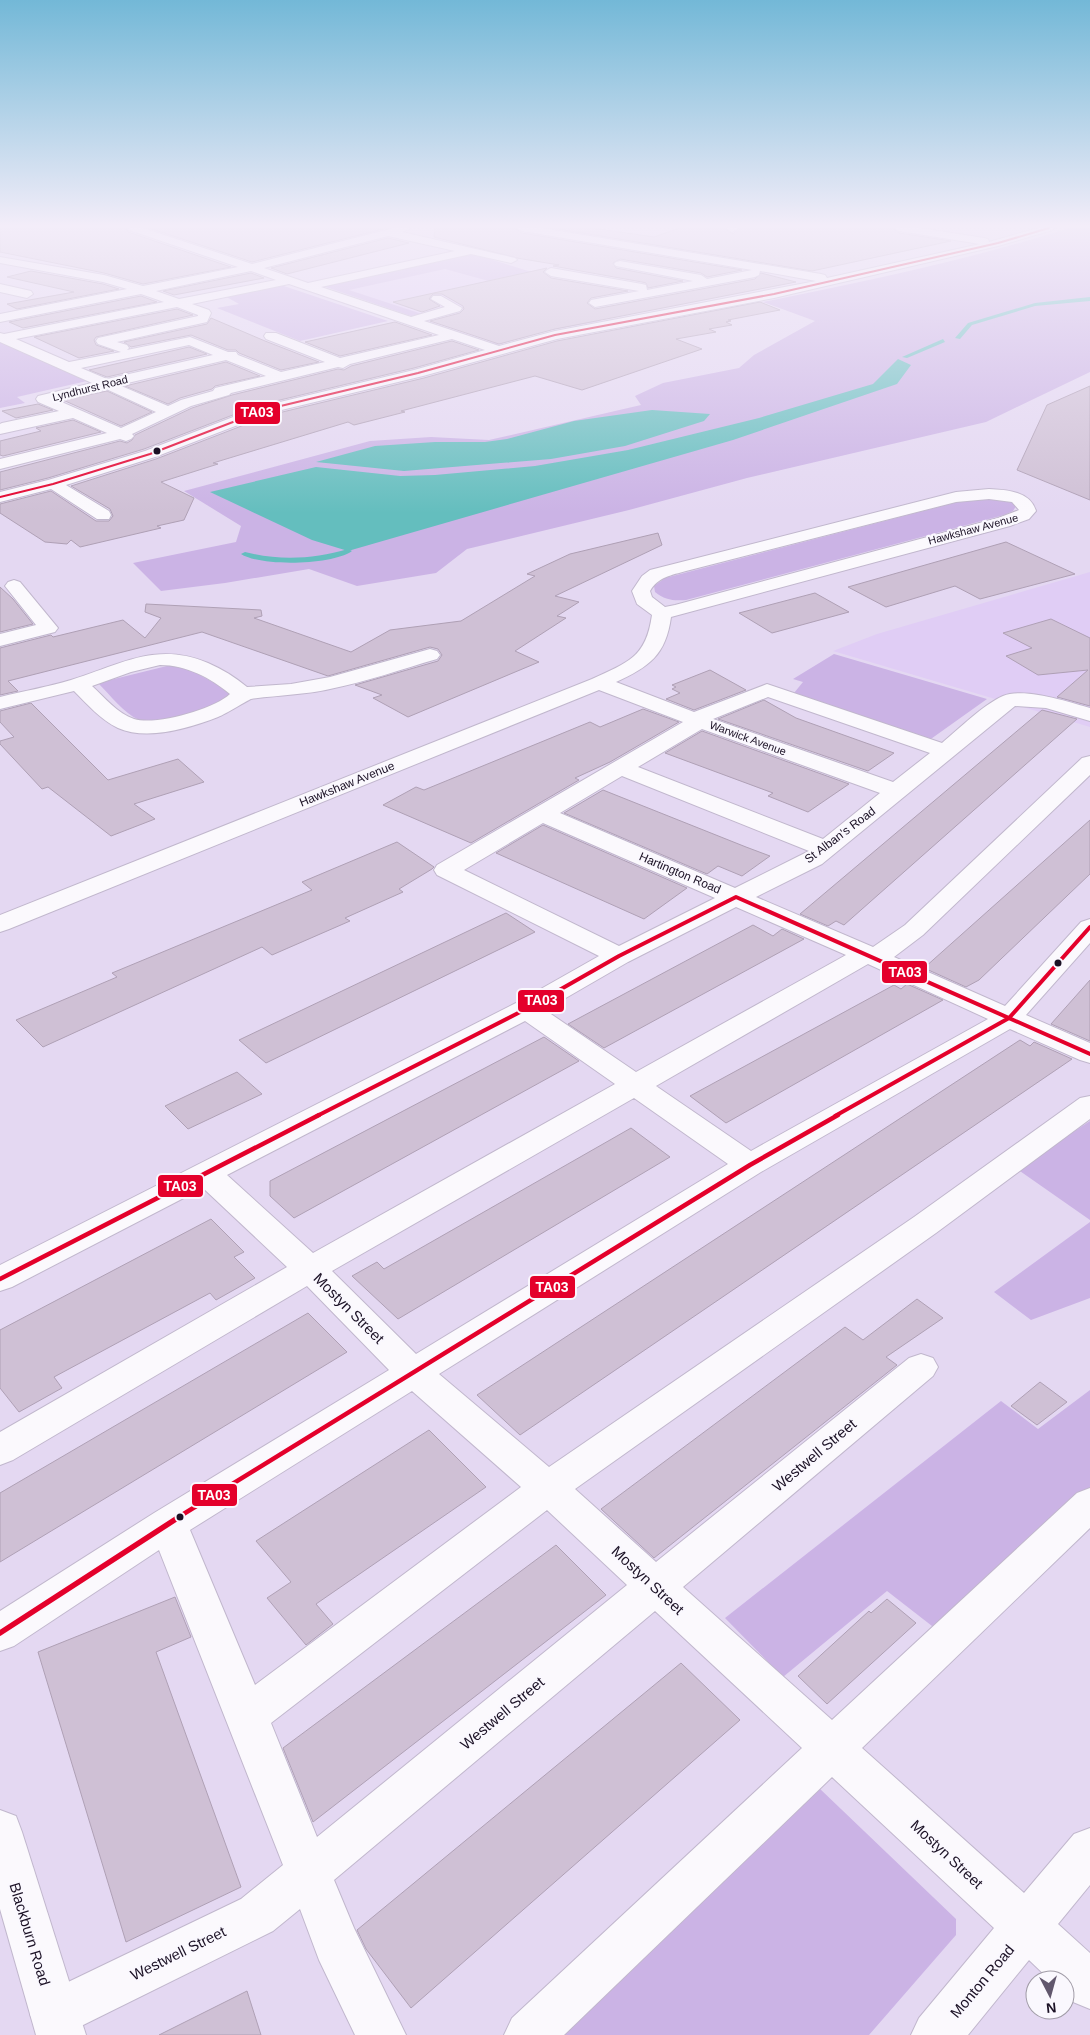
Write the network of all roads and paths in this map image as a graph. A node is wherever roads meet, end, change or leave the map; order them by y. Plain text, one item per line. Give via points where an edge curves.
1 (72, 323) edge
2 (184, 323) edge
3 (418, 323) edge
4 (619, 323) edge
5 (169, 326) junction
6 (188, 334) dead end
7 (454, 335) junction
8 (271, 336) dead end
9 (1, 337) edge
10 (122, 348) dead end
11 (254, 350) dead end
12 (500, 351) junction
13 (227, 356) junction
14 (340, 363) junction
15 (67, 367) junction
16 (166, 369) junction
17 (281, 377) junction
18 (389, 380) junction
19 (103, 384) junction
20 (222, 392) junction
21 (264, 410) junction
22 (167, 411) junction
23 (74, 413) junction
24 (0, 429) edge
25 (121, 434) junction
26 (160, 450) junction
27 (0, 464) edge
28 (52, 484) junction
29 (0, 497) edge
30 (103, 515) dead end
31 (11, 587) edge
32 (662, 613) junction
33 (0, 640) edge
34 (430, 656) dead end
35 (599, 683) junction
36 (78, 684) junction
37 (242, 694) junction
38 (0, 703) edge
39 (1090, 715) edge
40 (697, 720) junction
41 (945, 751) junction
42 (1090, 763) edge
43 (621, 768) junction
44 (897, 791) junction
45 (542, 814) junction
46 (826, 849) junction
47 (736, 897) junction
48 (0, 924) edge
49 (1090, 927) edge
50 (619, 956) junction
51 (871, 956) junction
52 (526, 1009) junction
53 (1009, 1018) junction
54 (1090, 1054) edge
55 (634, 1085) junction
56 (1090, 1105) edge
57 (750, 1165) junction
58 (207, 1174) junction
59 (310, 1269) junction
60 (0, 1279) edge
61 (921, 1367) dead end
62 (413, 1372) junction
63 (0, 1450) edge
64 (548, 1488) junction
65 (1090, 1504) edge
66 (168, 1524) junction
67 (655, 1586) junction
68 (0, 1633) edge
69 (247, 1716) junction
70 (832, 1748) junction
71 (0, 1832) edge
72 (1090, 1850) edge
73 (309, 1872) junction
74 (1027, 1928) junction
75 (1090, 1985) edge
76 (58, 2024) edge
77 (381, 2035) edge
78 (529, 2035) edge
79 (936, 2035) edge

1 - 9 main road
2 - 5 main road
3 - 7 main road
4 - 12 main road via 555,335
5 - 6 main road
5 - 10 main road via 91,336
7 - 12 main road
7 - 14 main road
8 - 14 main road
9 - 15 main road
11 - 13 main road, Lyndhurst Road
12 - 18 main road
13 - 15 main road via 190,341
13 - 16 main road, Lyndhurst Road
13 - 17 main road
14 - 17 main road
14 - 18 main road
15 - 19 main road
16 - 19 main road, Lyndhurst Road
16 - 20 main road
17 - 20 main road
18 - 21 main road
19 - 22 main road
19 - 23 main road, Lyndhurst Road via 43,399
20 - 21 main road
20 - 22 main road
21 - 26 main road
22 - 25 main road
23 - 24 main road
23 - 25 main road
25 - 26 main road
25 - 27 main road
26 - 28 main road
28 - 29 main road
28 - 30 main road
31 - 33 main road via 48,628
32 - 32 main road, Hawkshaw Avenue via 644,600 641,591 648,580 680,566 956,497 1001,495 1022,501 1027,506 1028,512 1004,522
32 - 35 main road, Hawkshaw Avenue via 659,638 651,651 643,659
34 - 37 main road via 332,683
35 - 40 main road, Warwick Avenue
35 - 48 main road, Hawkshaw Avenue
36 - 37 main road via 124,668 171,659 204,669 234,685
36 - 37 main road via 111,714 132,726 145,727 164,726 208,713 234,702
36 - 38 main road
39 - 41 main road, St Alban's Road via 1048,702 1010,700
40 - 41 main road via 767,690
40 - 43 main road
40 - 44 main road, Warwick Avenue
41 - 44 main road, St Alban's Road
42 - 51 main road via 914,930
43 - 45 main road
43 - 46 main road
44 - 46 main road, St Alban's Road
45 - 47 main road, Hartington Road
45 - 50 main road via 446,870
46 - 47 main road, St Alban's Road via 813,859
47 - 50 main road, St Alban's Road
47 - 51 main road, Hartington Road
49 - 53 main road
50 - 52 main road, St Alban's Road
51 - 53 main road, Hartington Road
51 - 55 main road
52 - 55 main road
52 - 58 main road, St Alban's Road
53 - 54 main road, Hartington Road
53 - 57 main road
55 - 57 main road
55 - 59 main road
56 - 64 main road
57 - 62 main road
58 - 59 main road, Mostyn Street
58 - 60 main road, St Alban's Road
59 - 62 main road, Mostyn Street
59 - 63 main road
61 - 67 main road, Westwell Street
62 - 64 main road, Mostyn Street
62 - 66 main road
64 - 67 main road, Mostyn Street
64 - 69 main road
65 - 70 main road
66 - 68 main road
66 - 69 main road
67 - 70 main road, Mostyn Street
67 - 73 main road, Westwell Street
69 - 73 main road
70 - 74 main road, Mostyn Street
70 - 78 main road
71 - 76 main road, Blackburn Road
72 - 74 main road, Monton Road
73 - 76 main road, Westwell Street via 257,1915
73 - 77 main road via 336,1943
74 - 75 main road, Mostyn Street
74 - 79 main road, Monton Road

